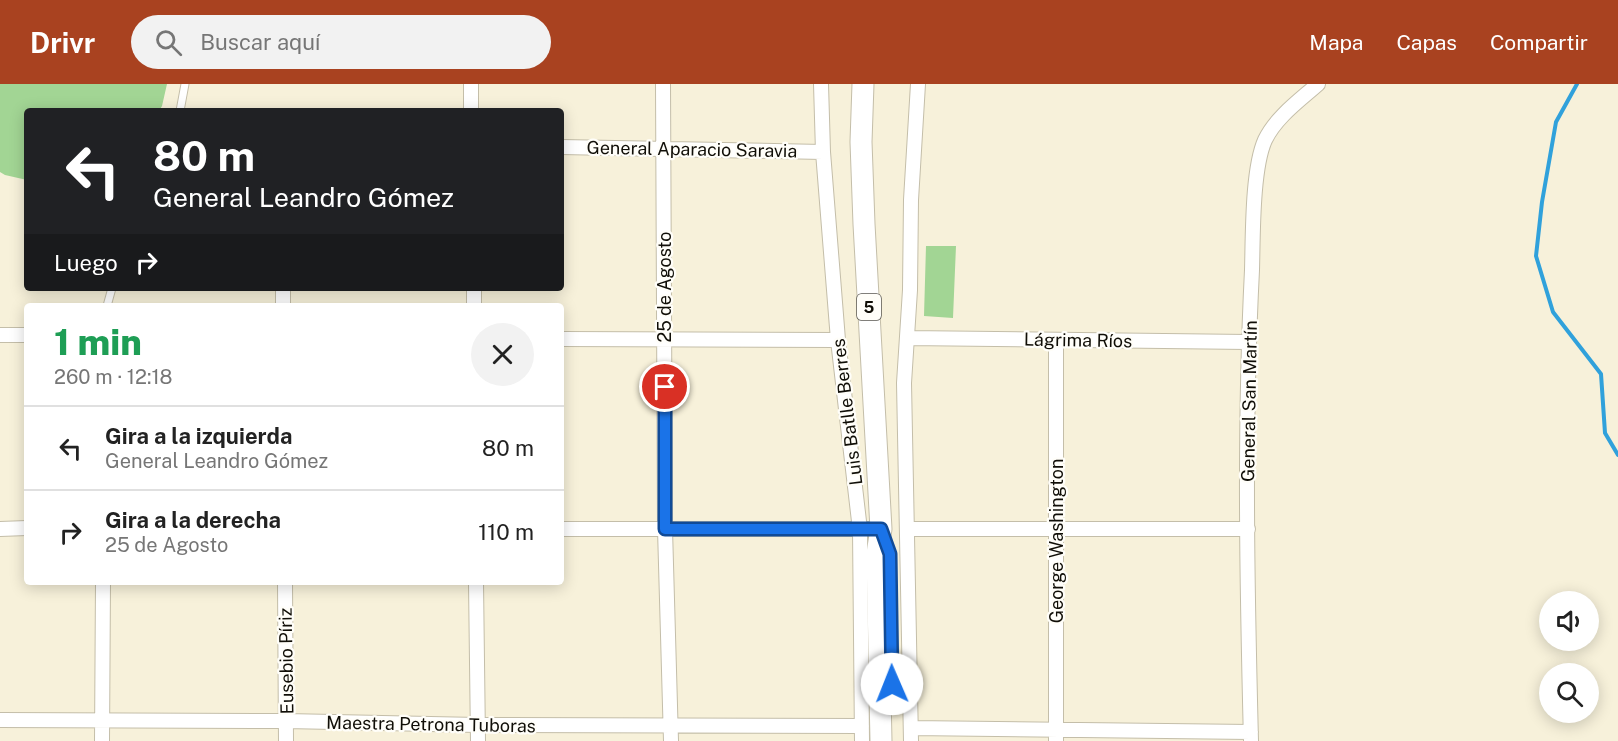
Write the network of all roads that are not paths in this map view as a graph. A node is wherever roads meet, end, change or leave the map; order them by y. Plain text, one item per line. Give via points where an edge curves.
1 (184, 84) edge
2 (471, 84) edge
3 (663, 84) edge
4 (821, 84) edge
5 (862, 84) edge
6 (918, 84) edge
7 (1318, 84) edge
8 (180, 108) edge
9 (471, 108) edge
10 (564, 147) edge
11 (663, 148) junction
12 (823, 152) junction
13 (0, 335) edge
14 (24, 335) edge
15 (907, 338) junction
16 (564, 339) edge
17 (664, 339) junction
18 (838, 340) junction
19 (1056, 340) junction
20 (1248, 342) junction
21 (1056, 527) junction
22 (24, 528) edge
23 (907, 528) junction
24 (0, 529) edge
25 (564, 529) edge
26 (665, 529) junction
27 (1248, 529) junction
28 (871, 530) junction
29 (103, 585) edge
30 (285, 585) edge
31 (476, 585) edge
32 (0, 720) edge
33 (286, 721) junction
34 (102, 722) junction
35 (478, 725) junction
36 (671, 725) junction
37 (862, 726) junction
38 (911, 734) edge
39 (1056, 735) edge
40 (1251, 736) edge
41 (102, 741) edge
42 (286, 741) edge
43 (478, 741) edge
44 (671, 741) edge
45 (862, 741) edge
46 (881, 741) edge
47 (893, 741) edge

1 - 8 lane
2 - 9 street
3 - 11 street, 25 de Agosto
4 - 12 street, Luis Batlle Berres
5 - 28 highway, 5
6 - 15 street
7 - 20 street, General San Martín via 1280,118 1265,140 1255,205
10 - 11 street, General Aparacio Saravia
11 - 12 street, General Aparacio Saravia
11 - 17 street, 25 de Agosto
12 - 18 street, Luis Batlle Berres
13 - 14 street
15 - 19 street, Lágrima Ríos
15 - 23 street
16 - 17 street
17 - 18 street
17 - 26 street, 25 de Agosto
18 - 28 street, Luis Batlle Berres
19 - 20 street, Lágrima Ríos
19 - 21 street, George Washington
20 - 27 street, General San Martín
21 - 23 street
21 - 27 street
21 - 39 street, George Washington
22 - 24 street
23 - 38 street
25 - 26 street
26 - 28 street
26 - 36 street, 25 de Agosto
27 - 40 street, General San Martín
28 - 37 street, Luis Batlle Berres
28 - 46 highway, 5 via 877,554
28 - 47 highway, 5 via 890,554
29 - 34 street
30 - 33 street, Eusebio Píriz
31 - 35 street
32 - 34 street, Maestra Petrona Tuboras
33 - 34 street, Maestra Petrona Tuboras
33 - 35 street, Maestra Petrona Tuboras
33 - 42 street, Eusebio Píriz
34 - 41 street
35 - 36 street, Maestra Petrona Tuboras
35 - 43 street
36 - 37 street, Maestra Petrona Tuboras
36 - 44 street, 25 de Agosto
37 - 45 street, Luis Batlle Berres
38 - 39 street
39 - 40 street

